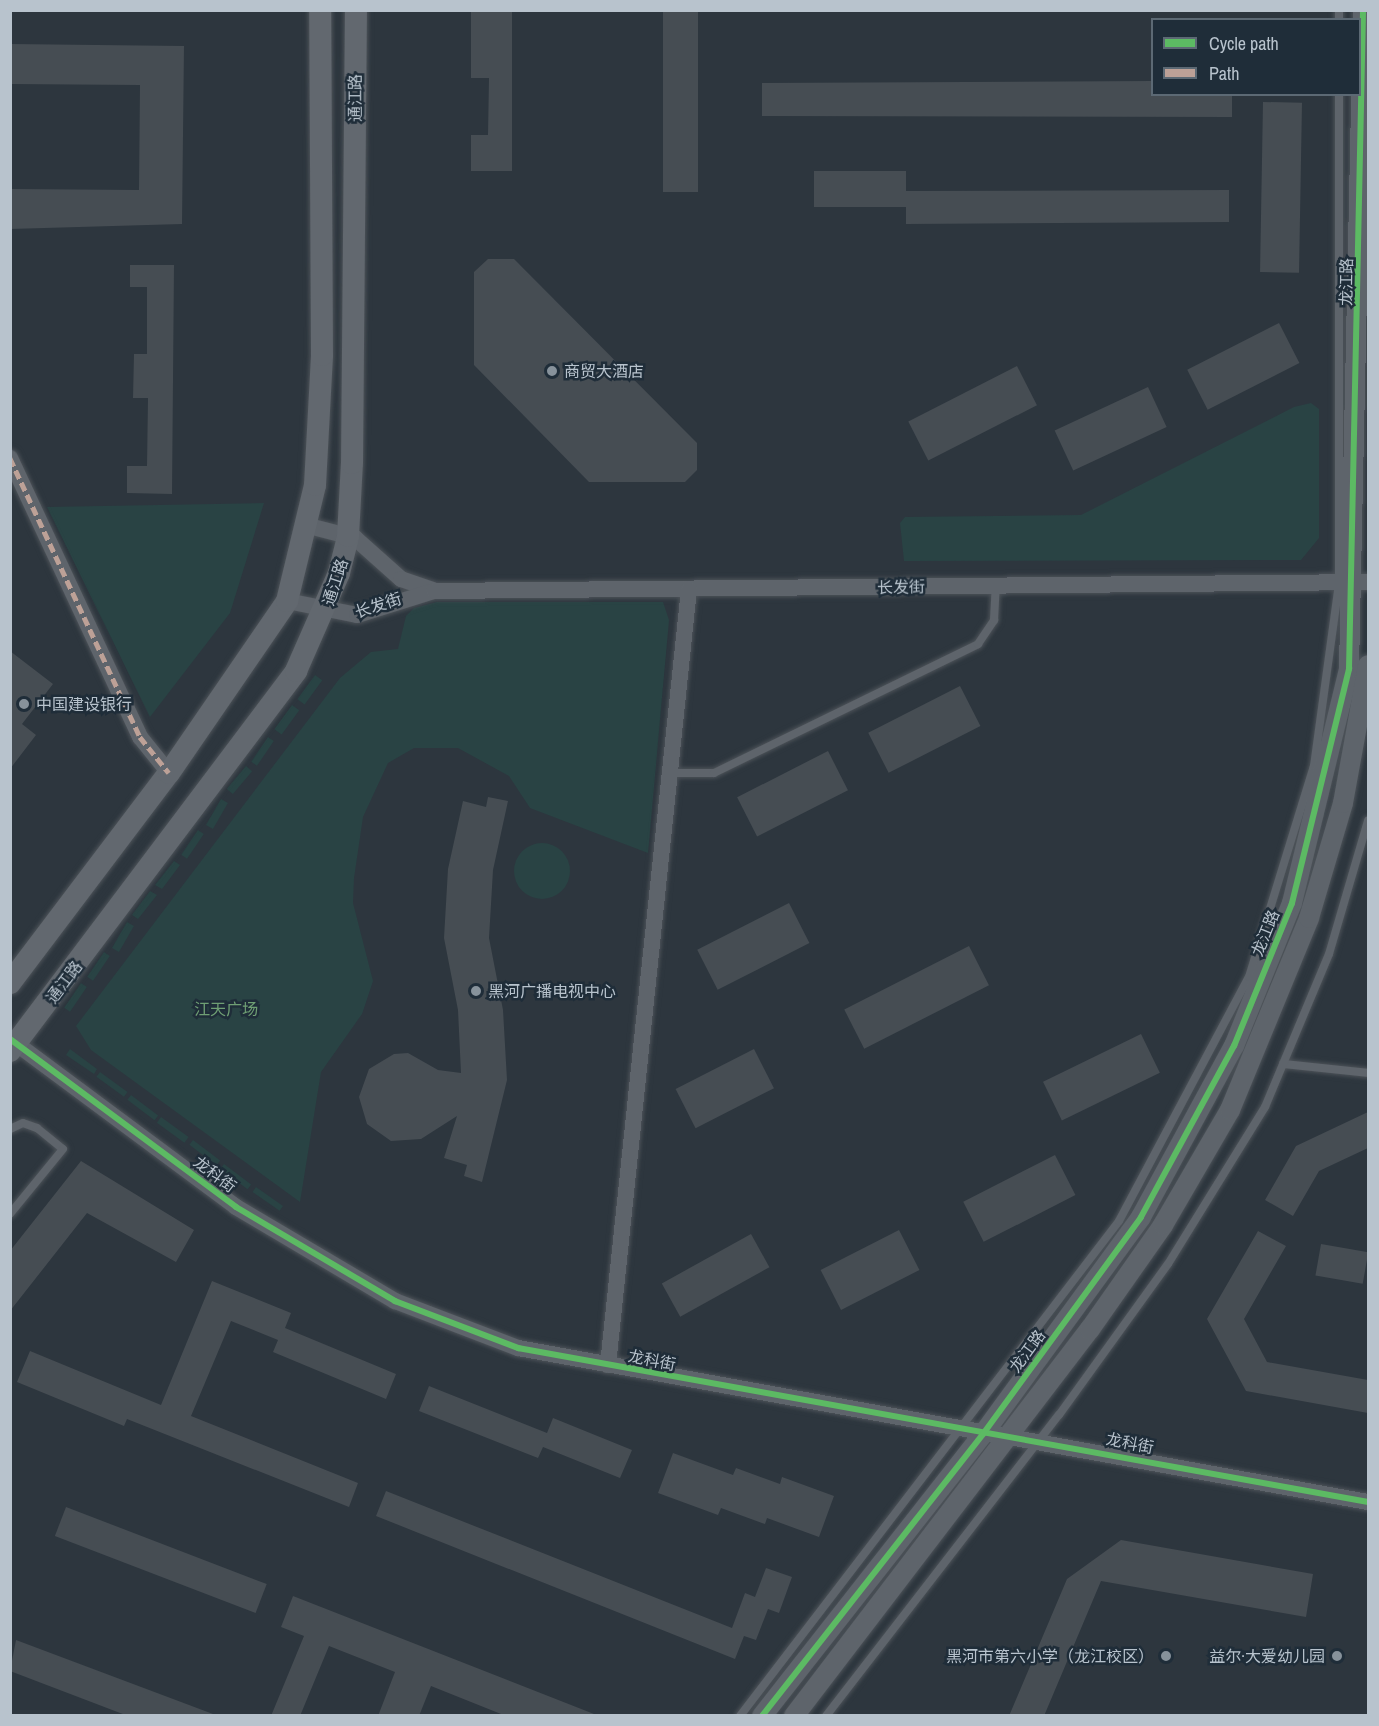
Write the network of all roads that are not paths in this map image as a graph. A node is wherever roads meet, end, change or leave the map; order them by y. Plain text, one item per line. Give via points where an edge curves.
1 (320, 10) edge
2 (356, 10) edge
3 (1363, 10) edge
4 (1339, 96) edge
5 (10, 458) edge
6 (309, 526) junction
7 (348, 536) junction
8 (1354, 582) edge
9 (996, 586) junction
10 (689, 589) junction
11 (434, 591) junction
12 (287, 601) junction
13 (326, 610) junction
14 (1368, 665) edge
15 (169, 773) junction
16 (670, 773) junction
17 (1368, 821) edge
18 (10, 983) edge
19 (13, 1045) edge
20 (1283, 1064) junction
21 (1368, 1073) edge
22 (10, 1129) edge
23 (10, 1215) edge
24 (608, 1365) junction
25 (956, 1431) junction
26 (983, 1434) junction
27 (1007, 1437) junction
28 (1039, 1440) junction
29 (1368, 1502) edge
30 (740, 1716) edge
31 (762, 1716) edge
32 (794, 1716) edge
33 (826, 1716) edge

1 - 6 main road via 322,355
2 - 7 main road, 通江路
3 - 8 street, 龙江路
4 - 8 lane
5 - 15 street via 140,737
6 - 7 street, 长发街
6 - 12 main road
7 - 11 street, 长发街 via 401,579
7 - 13 main road, 通江路
8 - 9 street, 长发街
8 - 25 lane via 1314,766 1249,977 1119,1221
8 - 26 street, 龙江路 via 1349,669 1292,903 1234,1046 1141,1217
9 - 10 street, 长发街
9 - 16 lane via 994,620 978,644 714,773
10 - 11 street, 长发街
10 - 16 street
11 - 13 street, 长发街 via 357,615
12 - 13 street, 长发街
12 - 15 main road
13 - 19 main road, 通江路 via 296,670
14 - 27 street via 1343,803 1312,908 1230,1110 1163,1225
15 - 18 main road
16 - 24 street
17 - 20 lane via 1329,954
19 - 24 street, 龙科街 via 236,1207 395,1301 518,1348
20 - 21 lane
20 - 28 lane via 1264,1107 1168,1264
22 - 23 lane via 22,1123 37,1128 63,1149
24 - 25 street, 龙科街
25 - 26 street, 龙科街
25 - 30 lane
26 - 27 street, 龙科街
26 - 31 street, 龙江路
27 - 28 street, 龙科街
27 - 32 street
28 - 29 street, 龙科街
28 - 33 lane

